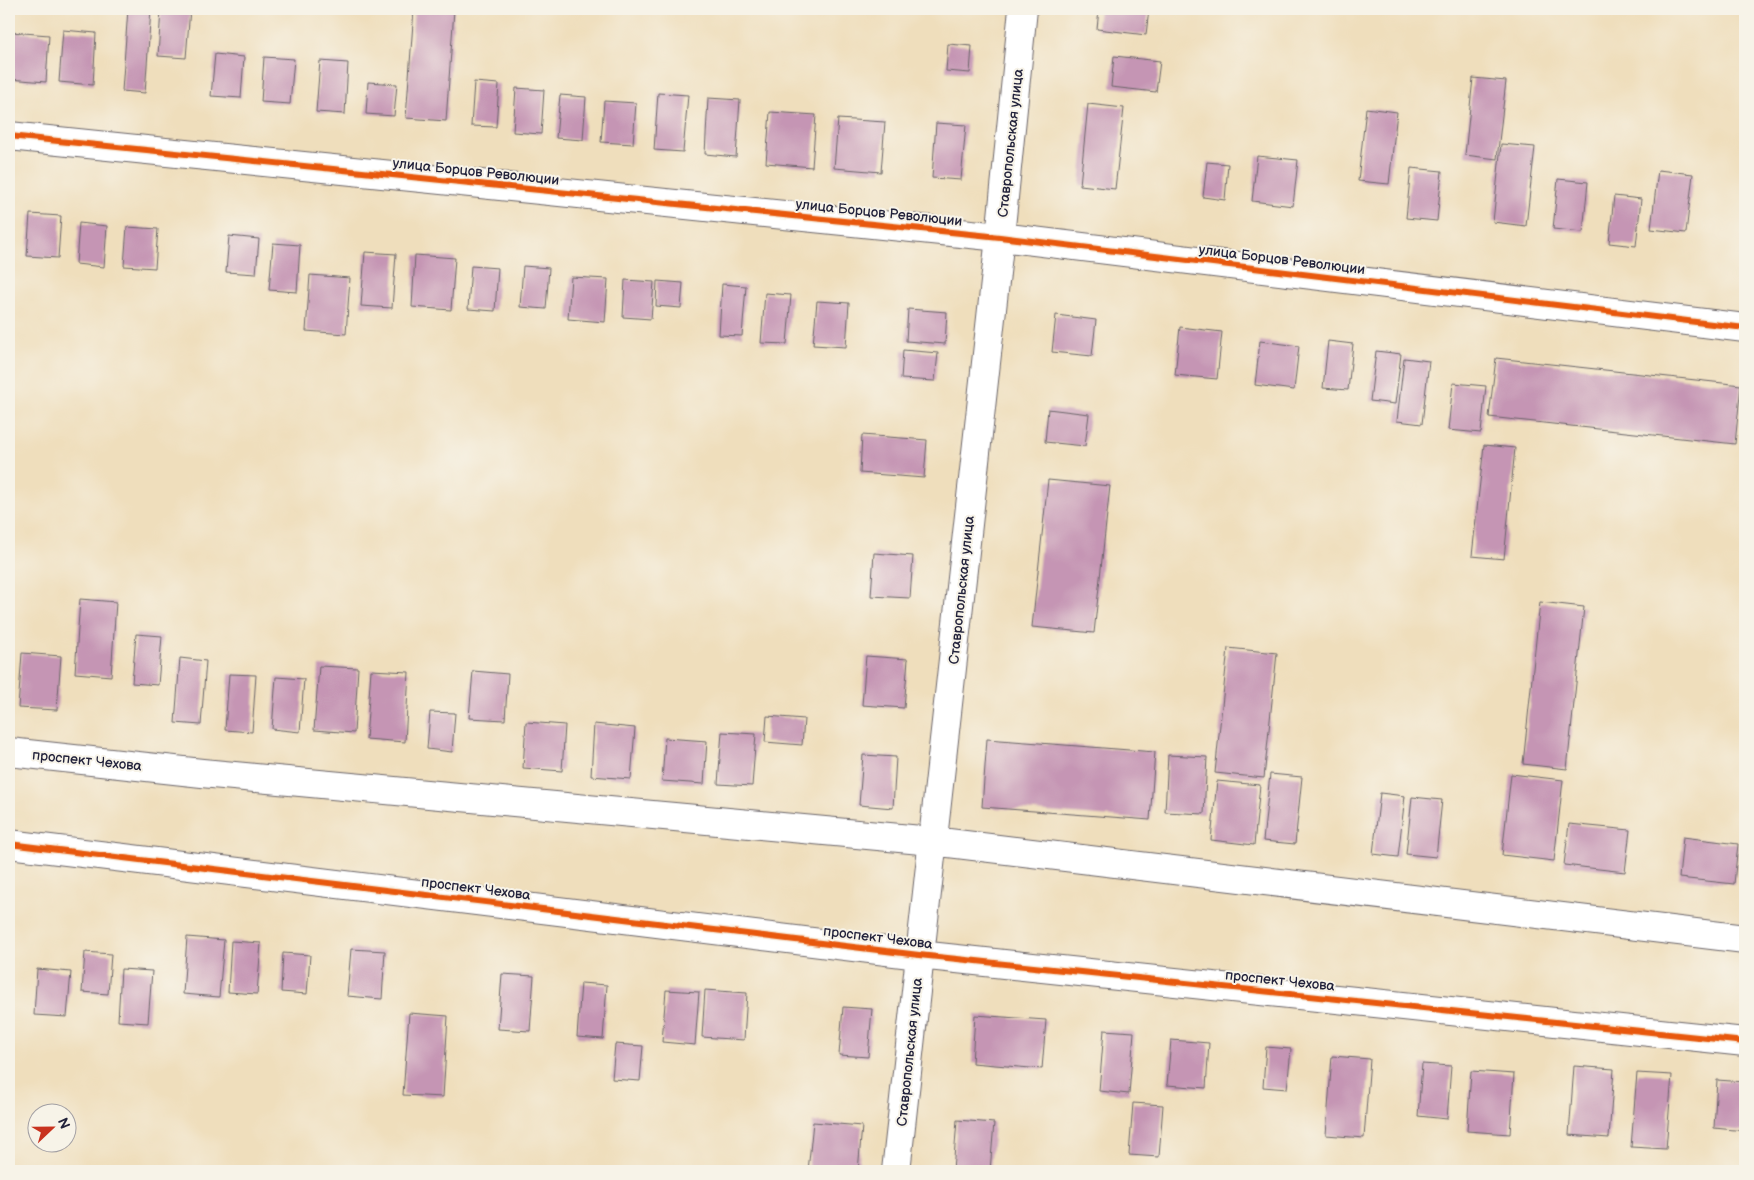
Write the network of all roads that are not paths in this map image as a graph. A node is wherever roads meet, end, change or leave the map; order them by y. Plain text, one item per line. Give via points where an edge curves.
1 (1023, 9) edge
2 (9, 136) edge
3 (1000, 238) junction
4 (1745, 328) edge
5 (9, 752) edge
6 (932, 841) junction
7 (9, 844) edge
8 (1745, 939) edge
9 (919, 955) junction
10 (1745, 1042) edge
11 (896, 1171) edge

1 - 3 street, Ставропольская улица
2 - 3 street, улица Борцов Революции
3 - 4 street, улица Борцов Революции
3 - 6 street, Ставропольская улица
5 - 6 street, проспект Чехова
6 - 8 street, проспект Чехова
6 - 9 street, Ставропольская улица
7 - 9 street, проспект Чехова
9 - 10 street, проспект Чехова
9 - 11 street, Ставропольская улица

